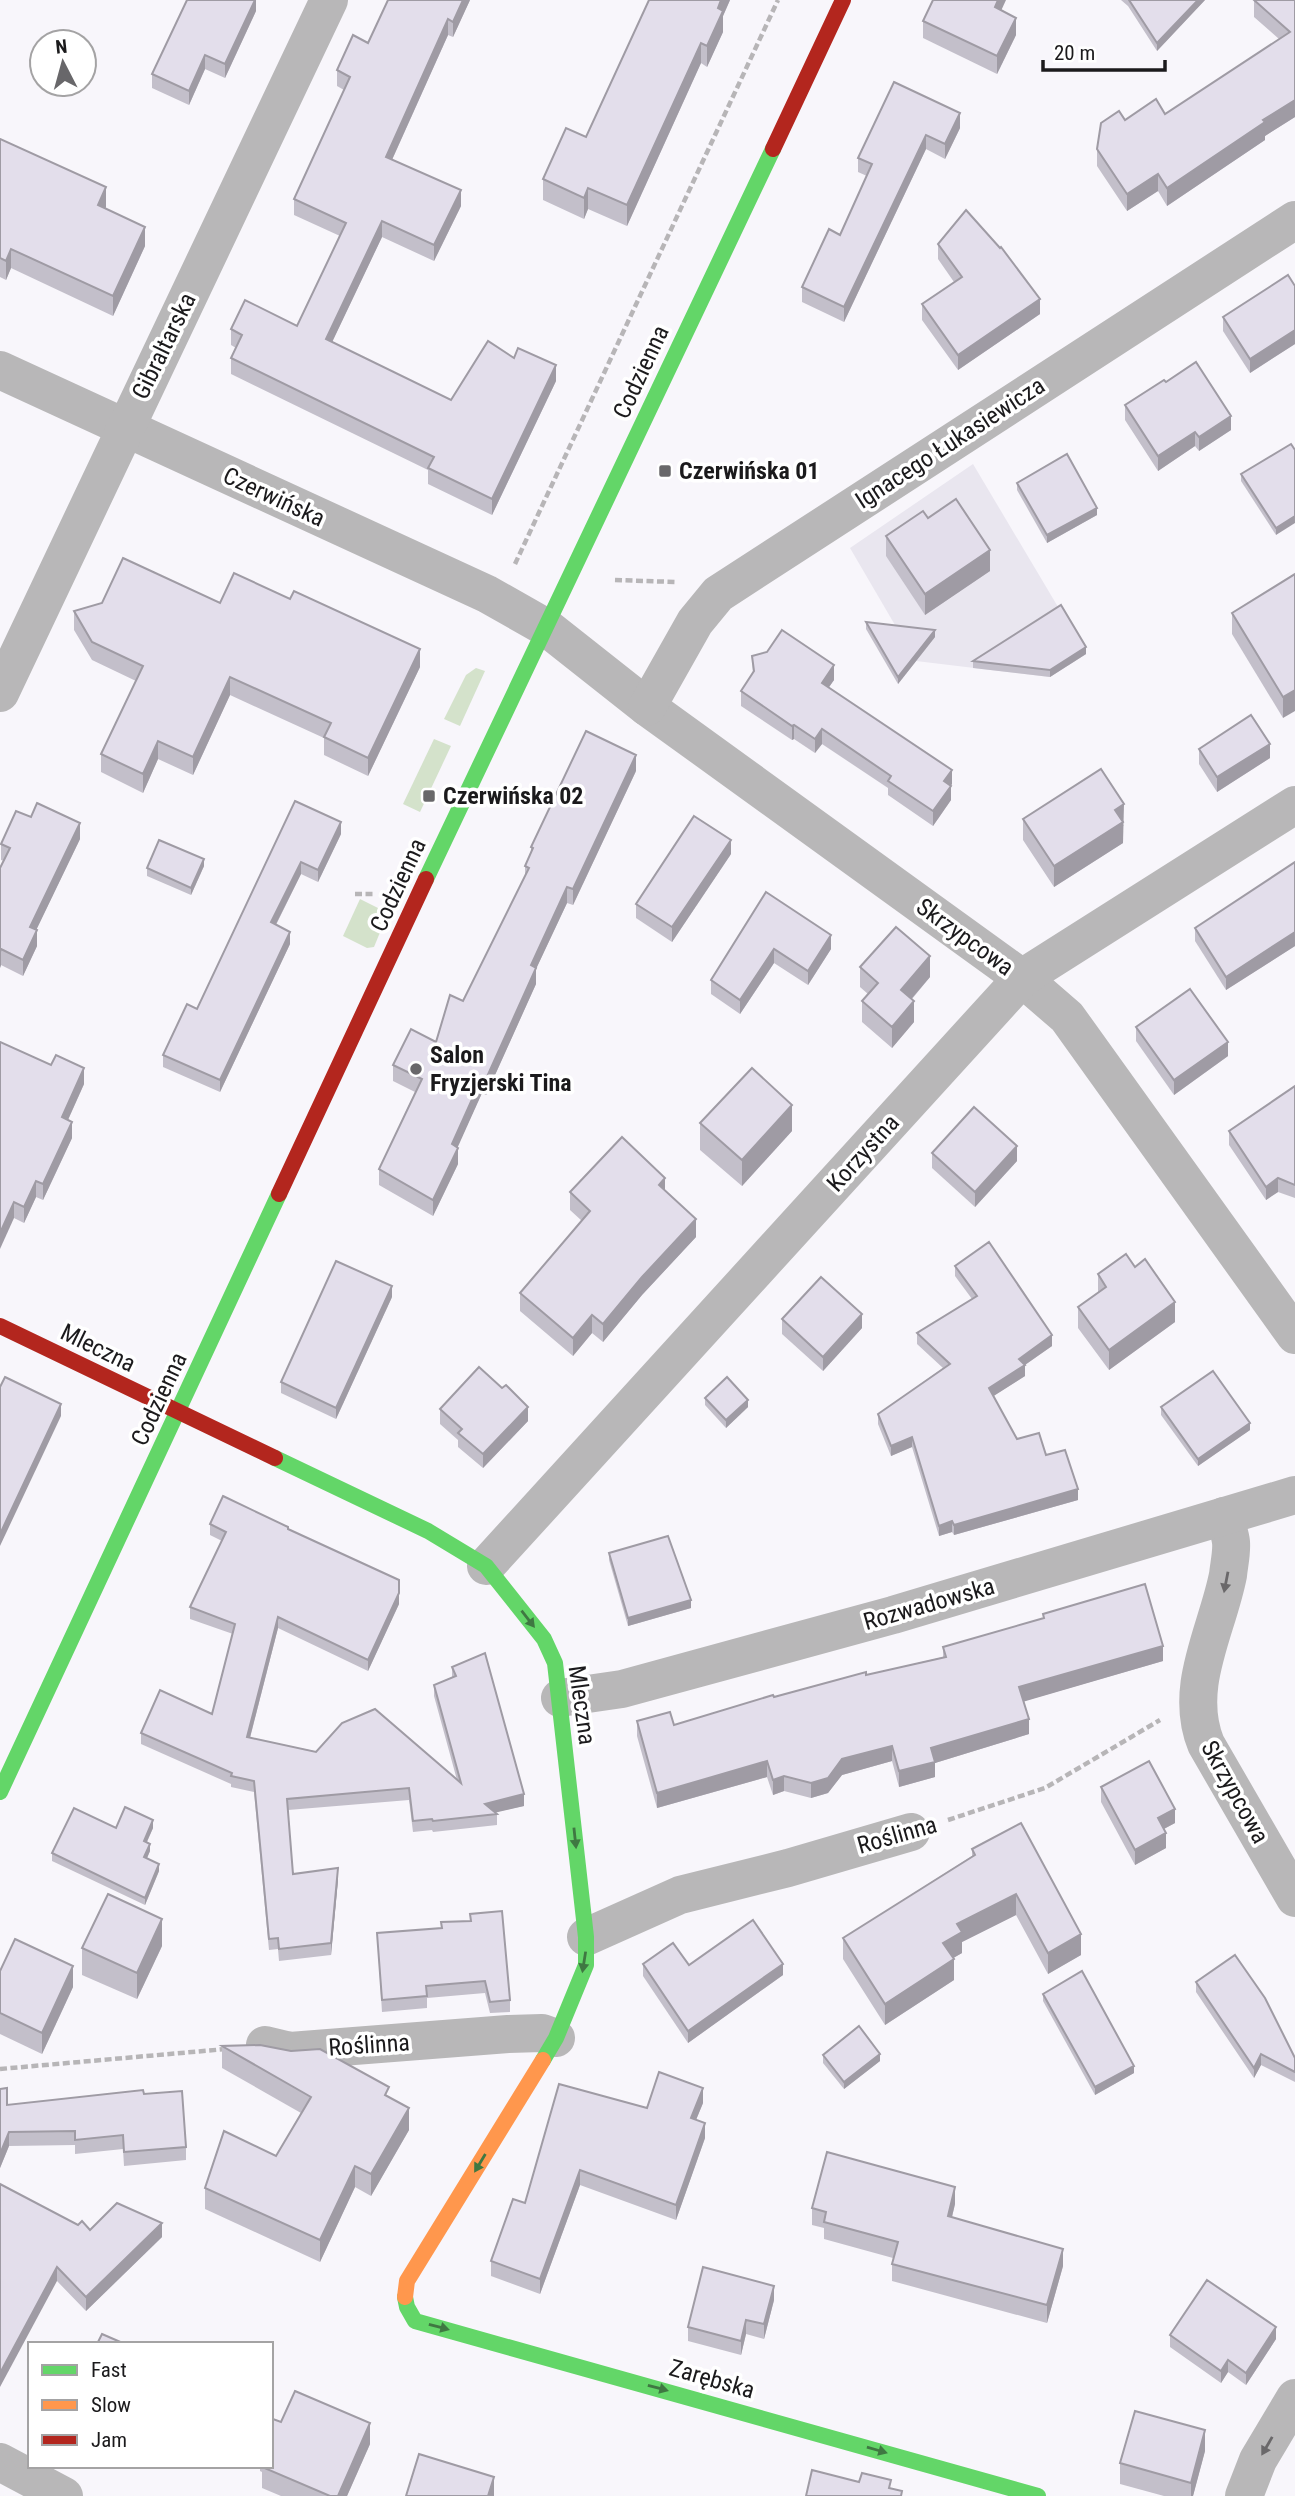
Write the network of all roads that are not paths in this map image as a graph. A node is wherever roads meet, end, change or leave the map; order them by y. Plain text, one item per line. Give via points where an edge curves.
1 (329, 0) edge
2 (843, 0) edge
3 (1295, 220) edge
4 (0, 370) edge
5 (124, 428) junction
6 (547, 628) junction
7 (0, 693) edge
8 (647, 707) junction
9 (1295, 805) edge
10 (1022, 978) junction
11 (0, 1326) edge
12 (1295, 1335) edge
13 (179, 1411) junction
14 (1295, 1495) edge
15 (1224, 1516) junction
16 (486, 1566) junction
17 (560, 1698) junction
18 (0, 1792) edge
19 (911, 1832) road end
20 (1295, 1898) edge
21 (586, 1937) junction
22 (556, 2038) junction
23 (265, 2045) edge
24 (407, 2281) joint
25 (1295, 2398) edge
26 (0, 2462) edge
27 (64, 2496) edge
28 (1038, 2496) edge
29 (1244, 2496) edge

1 - 5 street, Gibraltarska
2 - 6 street, Codzienna
3 - 8 street, Ignacego Łukasiewicza via 718,594 695,622
4 - 5 street, Czerwińska
5 - 6 street, Czerwińska via 487,594
5 - 7 street, Gibraltarska
6 - 8 street, Skrzypcowa
6 - 13 street, Codzienna
8 - 10 street, Skrzypcowa
9 - 10 street, Korzystna
10 - 12 street, Skrzypcowa via 1067,1017
10 - 16 street, Korzystna
11 - 13 street, Mleczna
13 - 16 street, Mleczna via 428,1531
13 - 18 street, Codzienna
14 - 15 street, Rozwadowska
15 - 17 street, Rozwadowska via 893,1615 622,1689
15 -> 20 street, Skrzypcowa via 1231,1542 1228,1570 1201,1670 1200,1728
16 -> 17 street, Mleczna via 544,1639 555,1663
17 -> 21 street, Mleczna
19 - 21 street, Roślinna via 680,1895
21 -> 22 street, Mleczna via 586,1965
22 - 23 street, Roślinna via 542,2033 508,2034 290,2051
22 -> 24 street, Mleczna
24 -> 28 street, Zarębska via 405,2309 415,2321
25 -> 29 street via 1258,2460
26 - 27 street

